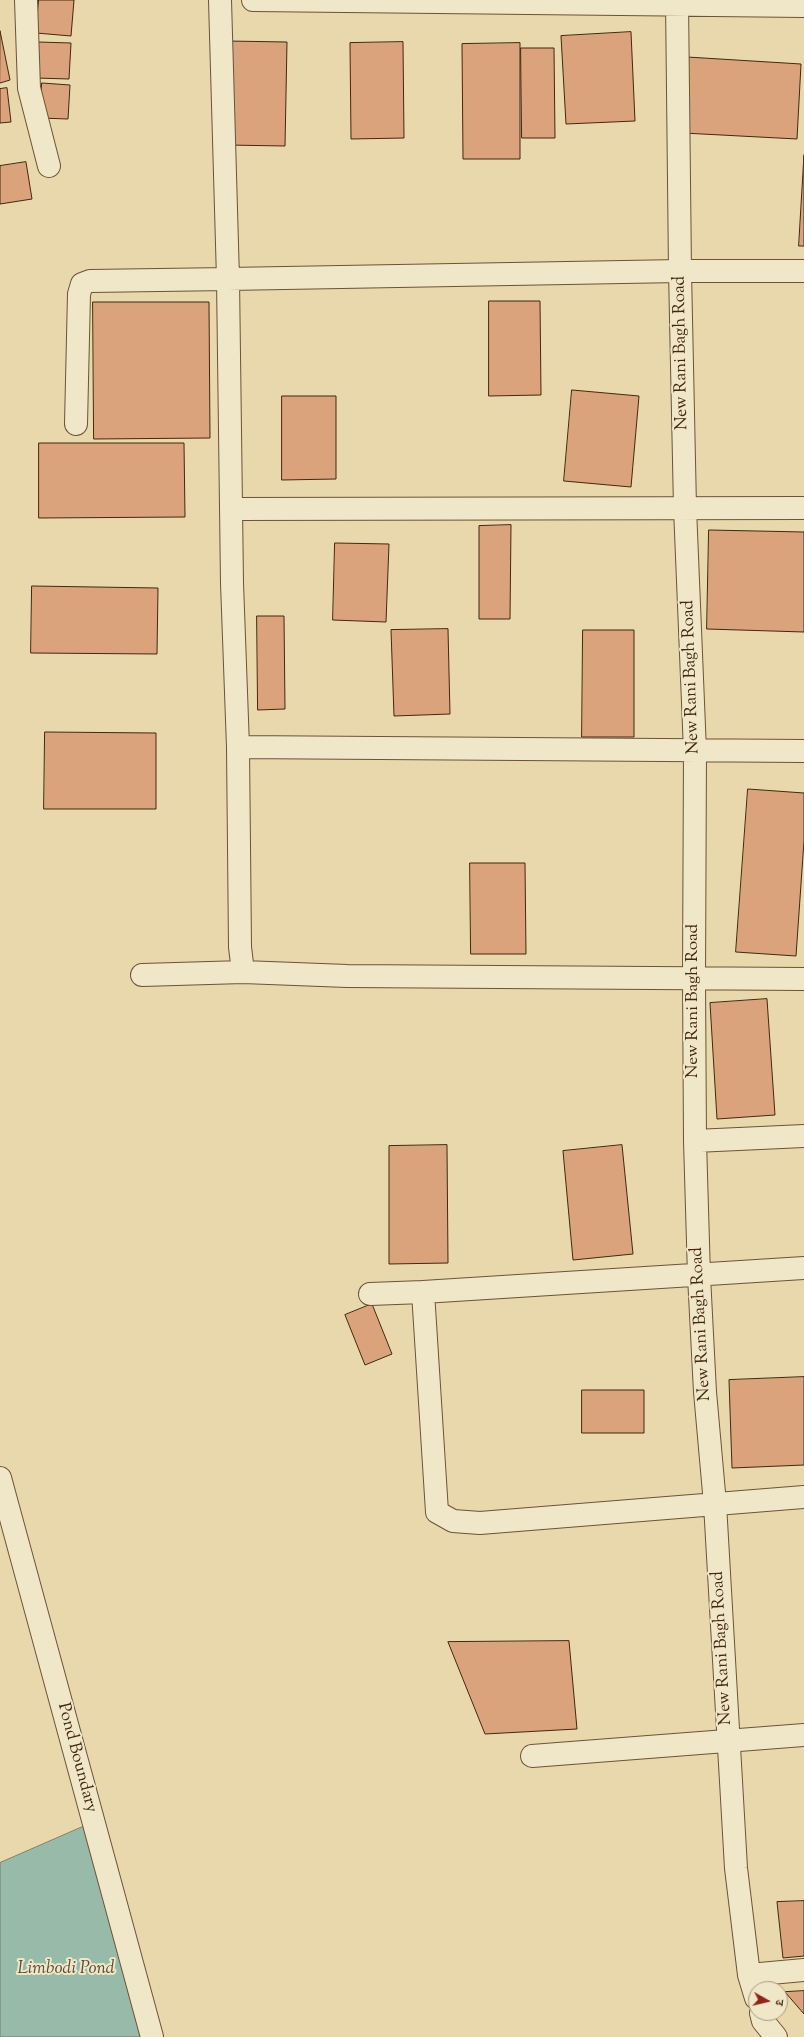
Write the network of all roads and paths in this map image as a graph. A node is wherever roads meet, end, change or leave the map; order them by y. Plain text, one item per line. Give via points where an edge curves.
1 (26, 0) edge
2 (220, 0) edge
3 (253, 0) edge
4 (677, 3) edge
5 (804, 6) edge
6 (49, 166) dead end
7 (680, 271) junction
8 (804, 271) edge
9 (228, 279) junction
10 (76, 424) dead end
11 (685, 508) junction
12 (804, 508) edge
13 (232, 510) junction
14 (238, 746) junction
15 (695, 751) junction
16 (804, 751) edge
17 (244, 972) junction
18 (142, 975) dead end
19 (694, 979) junction
20 (804, 979) edge
21 (804, 1136) edge
22 (695, 1141) junction
23 (804, 1268) edge
24 (699, 1276) junction
25 (423, 1292) junction
26 (370, 1294) dead end
27 (0, 1478) edge
28 (804, 1497) edge
29 (715, 1504) junction
30 (804, 1735) edge
31 (729, 1740) junction
32 (532, 1756) dead end
33 (804, 1970) edge
34 (749, 1975) junction
35 (751, 1981) edge
36 (763, 2021) edge
37 (152, 2037) edge
38 (776, 2037) edge

1 - 6 street via 30,88
2 - 9 street
3 - 4 street
4 - 5 street
4 - 7 street, New Rani Bagh Road
7 - 8 street
7 - 9 street
7 - 11 street, New Rani Bagh Road
9 - 10 street via 90,281 82,284 79,294
9 - 13 street
11 - 12 street
11 - 13 street
11 - 15 street, New Rani Bagh Road
13 - 14 street
14 - 15 street
14 - 17 street via 240,947
15 - 16 street
15 - 19 street, New Rani Bagh Road
17 - 18 street
17 - 19 street via 346,976
19 - 20 street
19 - 22 street, New Rani Bagh Road
21 - 22 street
22 - 24 street, New Rani Bagh Road
23 - 24 street
24 - 25 street
24 - 29 street, New Rani Bagh Road via 705,1392
25 - 26 street
25 - 29 street via 437,1512 453,1521 480,1524
27 - 37 street, Pond Boundary
28 - 29 street
29 - 31 street, New Rani Bagh Road
30 - 31 street
31 - 32 street
31 - 34 street, New Rani Bagh Road via 736,1868
33 - 34 street
34 - 35 street, New Rani Bagh Road
36 - 38 street

